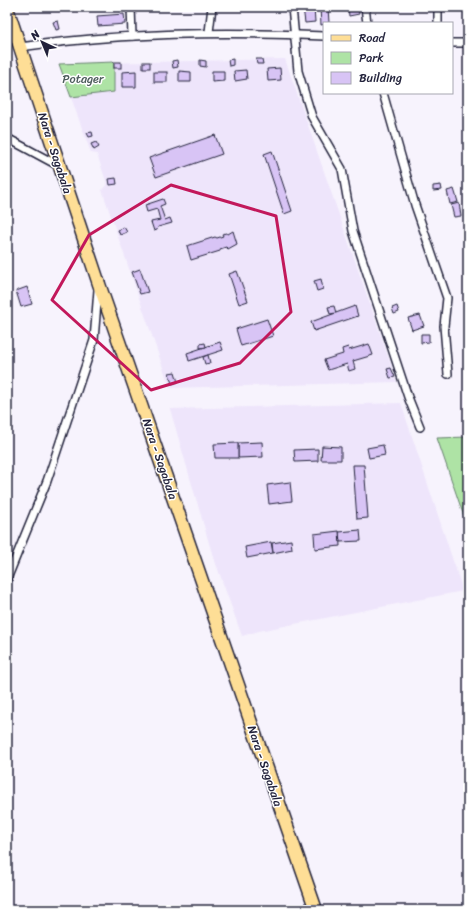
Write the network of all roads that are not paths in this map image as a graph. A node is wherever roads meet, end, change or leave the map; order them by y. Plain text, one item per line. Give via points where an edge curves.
1 (131, 7) edge
2 (212, 7) edge
3 (292, 7) edge
4 (365, 7) edge
5 (438, 7) edge
6 (7, 8) edge
7 (367, 22) edge
8 (438, 22) edge
9 (209, 32) junction
10 (294, 34) junction
11 (132, 36) junction
12 (323, 36) edge
13 (468, 43) edge
14 (453, 44) edge
15 (20, 47) junction
16 (383, 94) edge
17 (7, 138) edge
18 (60, 167) junction
19 (99, 284) junction
20 (448, 374) dead end
21 (420, 427) dead end
22 (7, 579) edge
23 (316, 910) edge

1 - 11 street
2 - 9 street
3 - 10 street
4 - 7 street
5 - 8 street
6 - 15 main road, Nara - Sagabala
9 - 10 street
9 - 11 street
10 - 12 street
10 - 21 street via 298,71 312,117 342,169 353,231
11 - 15 street
13 - 14 street
15 - 18 main road, Nara - Sagabala
16 - 20 street via 415,205 447,298 444,326
17 - 18 street
18 - 19 main road, Nara - Sagabala
19 - 22 street via 94,340 47,481
19 - 23 main road, Nara - Sagabala

